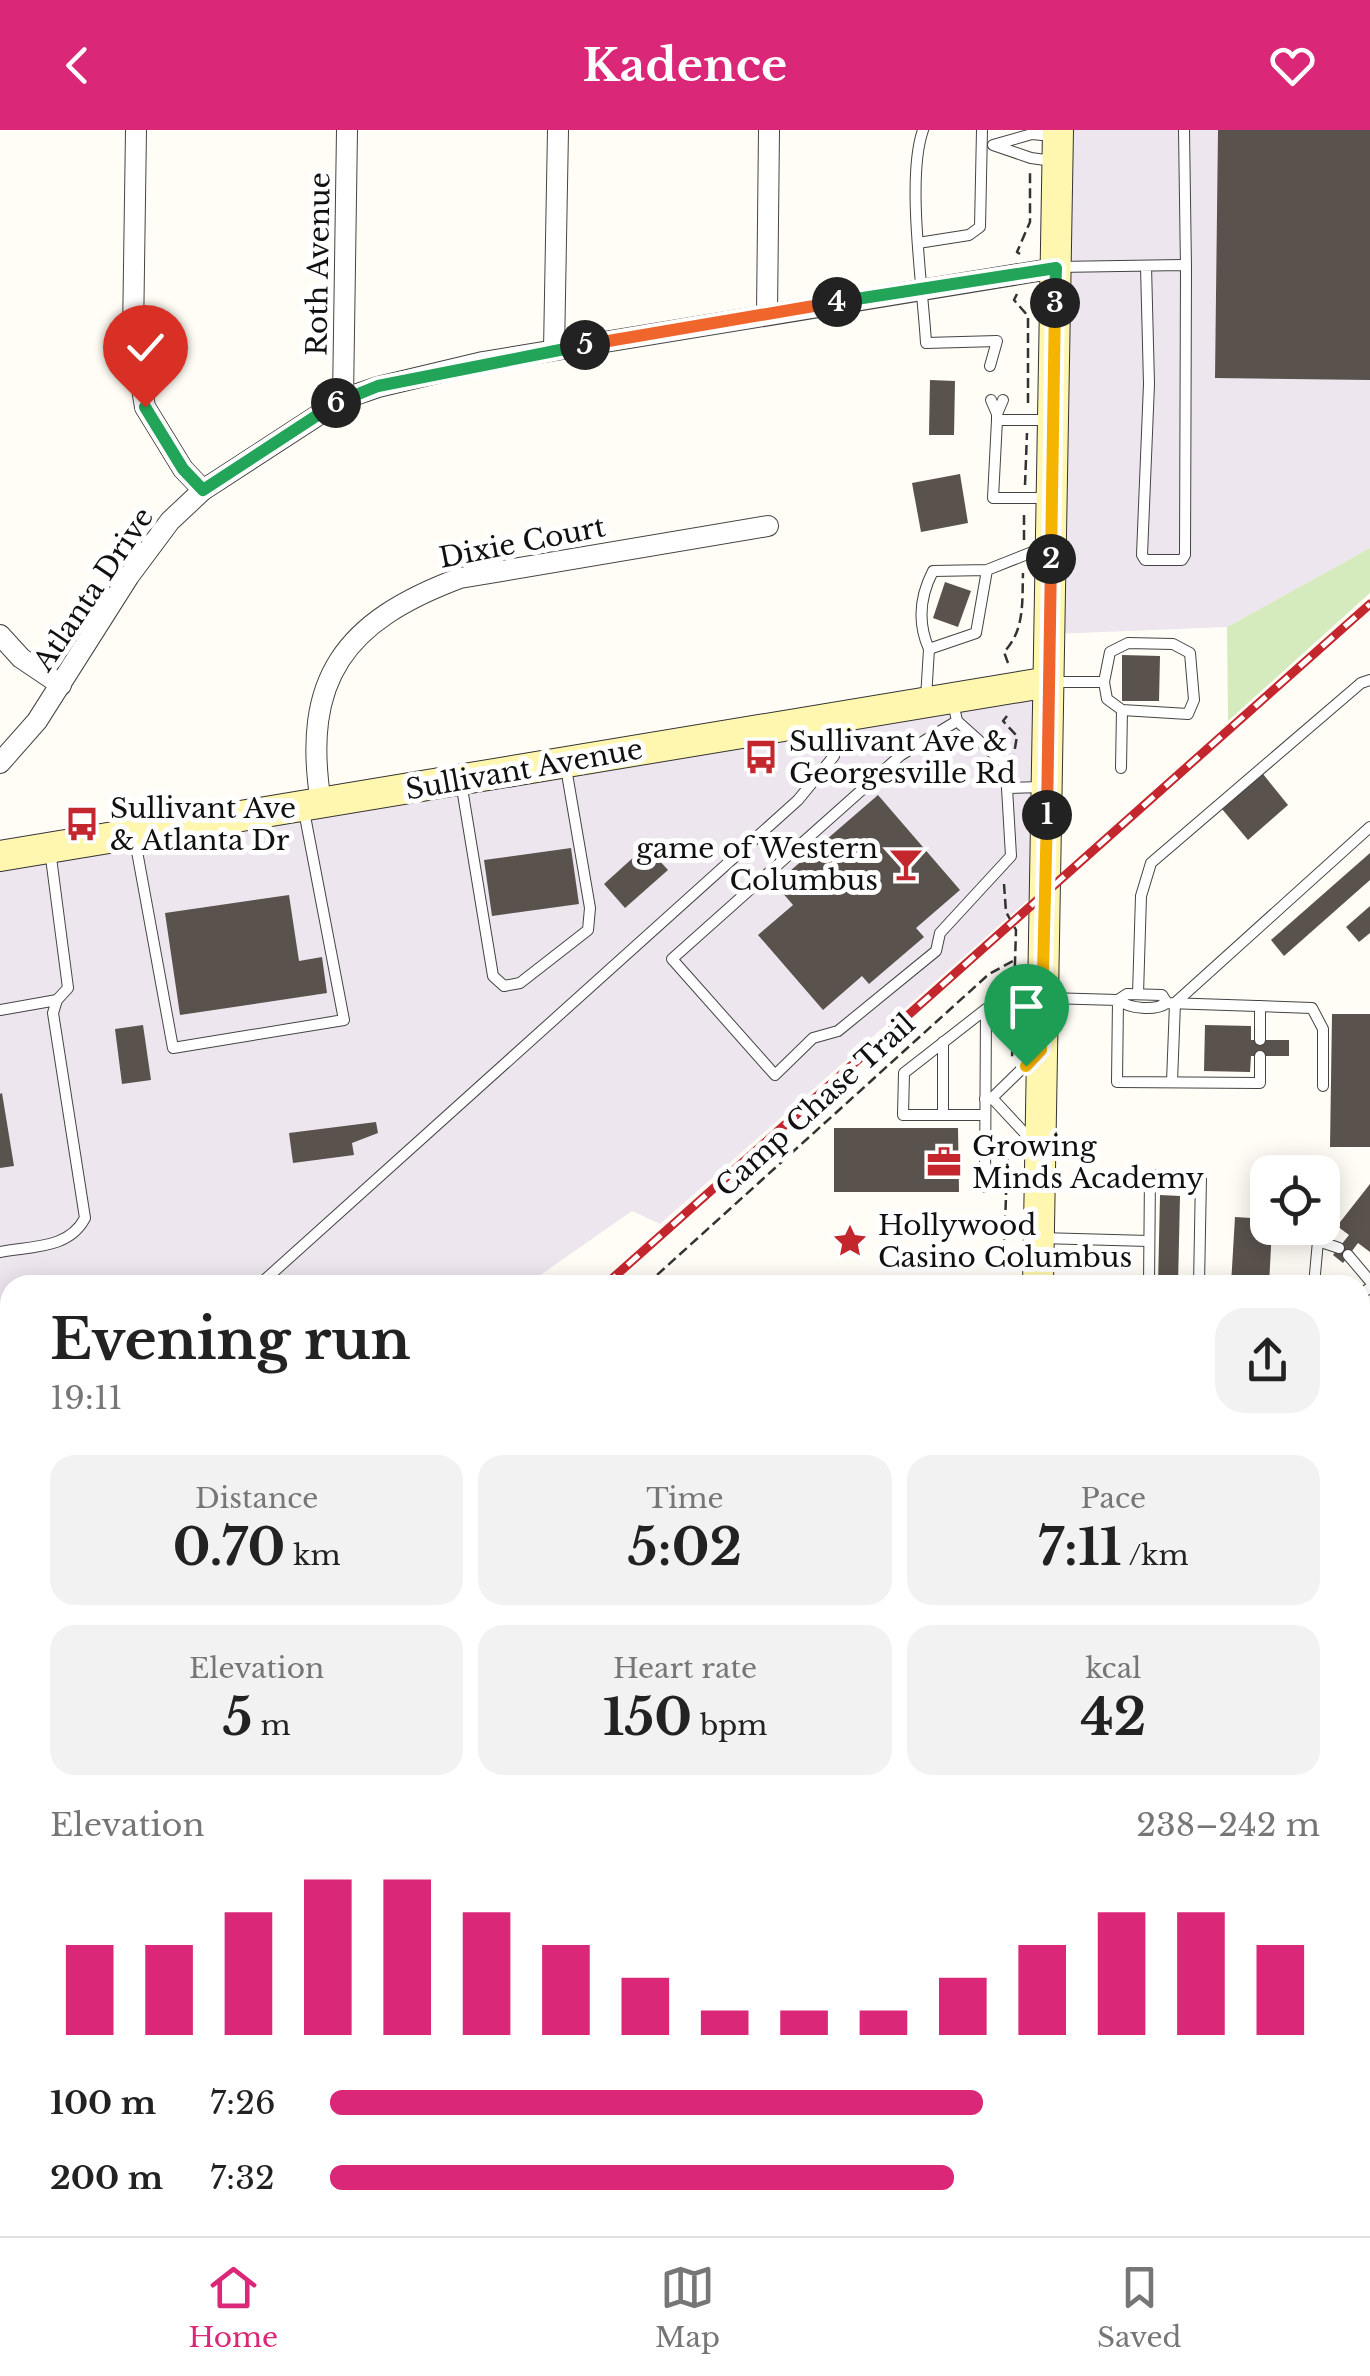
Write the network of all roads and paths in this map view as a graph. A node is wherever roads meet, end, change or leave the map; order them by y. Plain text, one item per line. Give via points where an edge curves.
1 (136, 130) edge
2 (347, 130) edge
3 (558, 130) edge
4 (769, 130) edge
5 (924, 130) edge
6 (982, 130) edge
7 (1184, 130) edge
8 (1058, 143) edge
9 (988, 145) junction
10 (918, 242) junction
11 (1146, 266) junction
12 (1056, 268) junction
13 (1186, 268) junction
14 (922, 288) junction
15 (767, 314) junction
16 (554, 350) junction
17 (996, 366) dead end
18 (343, 399) junction
19 (997, 400) dead end
20 (997, 417) junction
21 (1053, 420) junction
22 (203, 490) junction
23 (1052, 498) junction
24 (768, 526) dead end
25 (1051, 544) junction
26 (986, 570) junction
27 (0, 635) edge
28 (929, 649) junction
29 (1370, 680) edge
30 (1049, 682) junction
31 (1104, 682) junction
32 (61, 684) junction
33 (945, 707) junction
34 (1122, 710) junction
35 (846, 714) junction
36 (566, 762) junction
37 (0, 763) edge
38 (1122, 768) dead end
39 (461, 780) junction
40 (1048, 787) junction
41 (1007, 788) junction
42 (312, 804) junction
43 (1370, 827) edge
44 (134, 834) junction
45 (50, 848) junction
46 (0, 856) edge
47 (1014, 960) dead end
48 (1138, 994) junction
49 (1044, 998) junction
50 (57, 1000) junction
51 (1118, 1000) junction
52 (1171, 1003) junction
53 (1260, 1006) junction
54 (0, 1010) edge
55 (1260, 1040) dead end
56 (943, 1042) junction
57 (1041, 1050) junction
58 (1260, 1056) dead end
59 (1172, 1082) junction
60 (1323, 1086) dead end
61 (989, 1099) junction
62 (943, 1115) junction
63 (985, 1115) junction
64 (1039, 1148) junction
65 (985, 1186) dead end
66 (1039, 1238) junction
67 (1149, 1241) junction
68 (0, 1252) edge
69 (270, 1275) edge
70 (657, 1275) edge
71 (1038, 1275) edge
72 (1148, 1275) edge
73 (1199, 1275) edge
74 (1314, 1275) edge
75 (1362, 1275) edge

1 - 22 street via 133,335 145,407
2 - 18 street, Roth Avenue
3 - 16 street
4 - 15 street
5 - 10 lane via 918,146
6 - 9 lane
7 - 13 lane
8 - 9 lane via 1032,134
8 - 9 lane via 1031,158
8 - 12 main road
9 - 10 lane via 980,227 969,236
10 - 14 lane
11 - 12 lane
11 - 13 lane
11 - 13 lane via 1145,560 1185,555
12 - 14 street, Atlanta Drive
12 - 21 main road
14 - 15 street, Atlanta Drive
14 - 17 lane via 926,343 997,341
15 - 16 street, Atlanta Drive
16 - 18 street, Atlanta Drive
18 - 22 street, Atlanta Drive
19 - 20 lane
20 - 21 lane
20 - 23 lane via 993,498
21 - 23 main road
22 - 32 street, Atlanta Drive via 170,521
23 - 25 main road
24 - 42 street, Dixie Court via 460,578 413,596 372,621 322,695
25 - 26 lane
25 - 30 main road
26 - 28 lane via 976,634
26 - 28 lane via 934,571 923,590 921,631
27 - 32 street
28 - 33 lane
29 - 48 lane via 1151,862 1141,896
30 - 31 lane
30 - 33 main road, Sullivant Avenue
30 - 40 main road
31 - 34 lane via 1108,700
31 - 34 lane via 1117,646 1173,644 1190,653 1194,700 1188,714
32 - 37 street, Atlanta Drive
33 - 35 main road, Sullivant Avenue
33 - 41 lane via 1005,764
33 - 41 lane via 924,739 672,959 775,1075 813,1038 838,1030 936,951 940,933 1011,856
34 - 38 lane
35 - 36 main road, Sullivant Avenue
35 - 69 lane via 834,756 798,800
36 - 39 main road, Sullivant Avenue
36 - 39 lane via 588,930 520,983 504,986 494,976
39 - 42 main road, Sullivant Avenue
40 - 41 lane
40 - 49 main road
42 - 44 main road, Sullivant Avenue
42 - 44 lane via 344,1020 172,1048
43 - 52 lane
44 - 45 main road, Sullivant Avenue
45 - 46 main road, Sullivant Avenue
45 - 50 lane via 68,988
47 - 70 path, Camp Chase Trail via 988,974
48 - 51 lane
48 - 52 lane via 1162,995
49 - 51 lane
49 - 57 main road
50 - 54 lane
50 - 68 lane via 85,1218 76,1236 63,1242
51 - 52 lane via 1127,1006
51 - 59 lane via 1118,1082
52 - 53 lane
52 - 59 lane
53 - 55 lane
53 - 60 lane via 1312,1008 1323,1029
56 - 61 lane via 986,1009
56 - 62 lane
56 - 62 lane via 904,1073 903,1115
57 - 61 lane
57 - 64 main road
58 - 59 lane via 1260,1084
61 - 63 lane
61 - 64 lane
62 - 63 lane
63 - 65 lane
64 - 66 main road
66 - 67 lane
66 - 71 main road
67 - 72 lane
67 - 73 lane via 1150,1175 1202,1177
74 - 75 lane via 1318,1241 1344,1252

